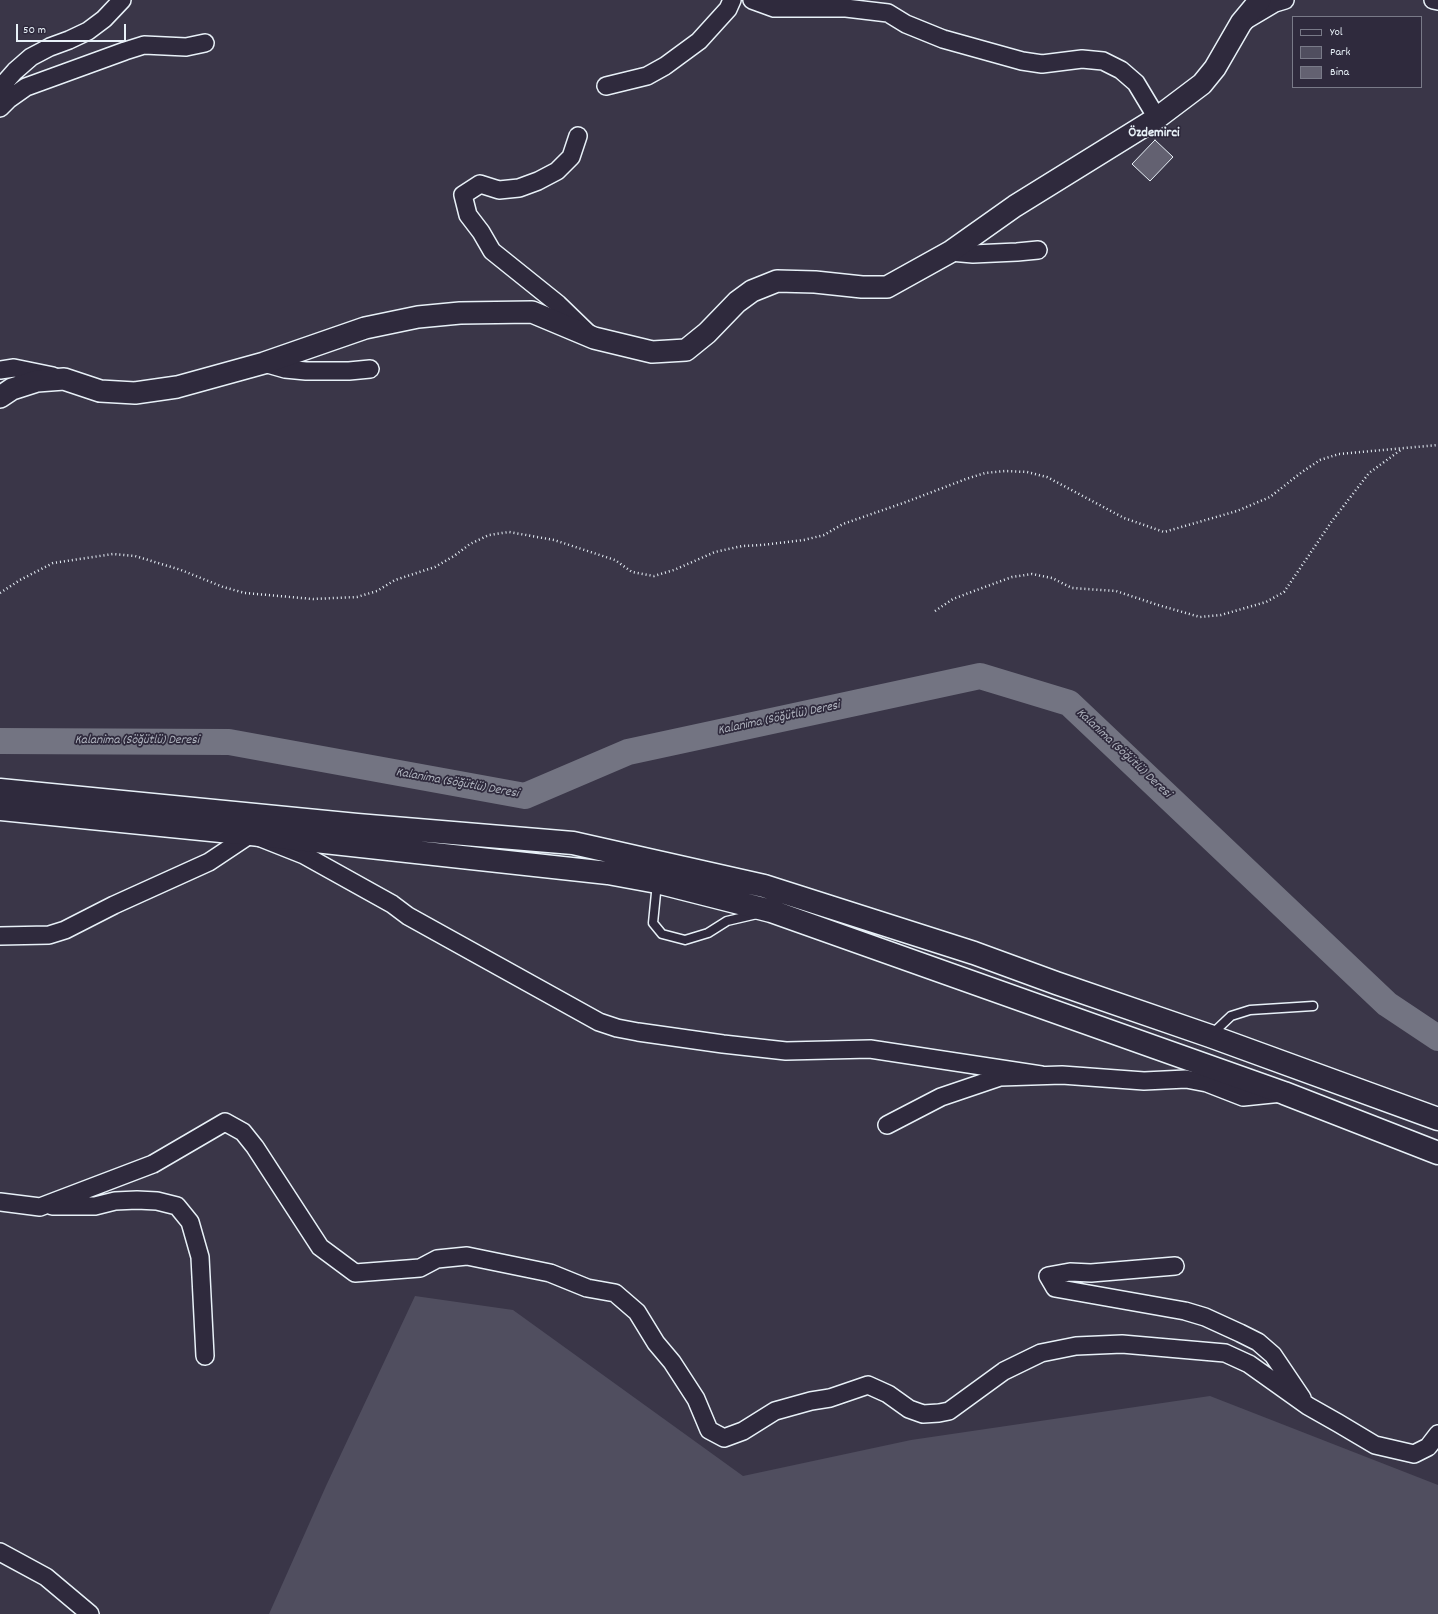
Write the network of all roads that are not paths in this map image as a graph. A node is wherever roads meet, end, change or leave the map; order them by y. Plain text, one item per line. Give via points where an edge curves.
1 (122, 0) edge
2 (732, 0) edge
3 (752, 0) edge
4 (1251, 0) edge
5 (1260, 0) edge
6 (1285, 0) edge
7 (1433, 0) edge
8 (1438, 1) edge
9 (1241, 23) junction
10 (205, 44) dead end
11 (606, 86) dead end
12 (0, 88) edge
13 (0, 108) edge
14 (1157, 118) junction
15 (578, 136) dead end
16 (1038, 250) dead end
17 (950, 252) junction
18 (594, 338) junction
19 (264, 363) junction
20 (370, 368) dead end
21 (0, 370) edge
22 (64, 379) junction
23 (0, 397) edge
24 (0, 790) edge
25 (0, 809) edge
26 (251, 834) junction
27 (657, 882) junction
28 (771, 911) junction
29 (0, 936) edge
30 (1313, 1006) dead end
31 (1210, 1036) junction
32 (1041, 1074) junction
33 (1284, 1093) junction
34 (1438, 1119) edge
35 (887, 1125) dead end
36 (1438, 1153) edge
37 (0, 1202) edge
38 (40, 1206) junction
39 (1175, 1266) dead end
40 (205, 1356) dead end
41 (1308, 1406) junction
42 (1438, 1434) edge
43 (0, 1552) edge
44 (90, 1614) edge

1 - 12 street via 88,31 31,57
2 - 11 street via 728,9 699,41 665,66 647,76
3 - 14 street via 774,8 846,8 888,13 906,24 943,39 1022,61 1042,64 1082,59 1103,61 1121,70 1136,82
4 - 9 street
5 - 9 street
6 - 9 street
7 - 8 street
9 - 14 street via 1215,68 1202,84
10 - 13 street via 186,47 144,45 125,50 26,88
14 - 17 street via 1015,206
15 - 18 street via 571,157 556,171 538,181 519,188 499,190 480,184 463,195 468,215 492,251 558,304
16 - 17 street via 980,254
17 - 18 street via 887,287 777,281 752,291 737,302 707,333 686,350 652,352
18 - 19 street via 532,312 460,313 418,317 365,328
19 - 20 street via 306,371 349,371
19 - 22 street via 176,387 134,393 100,391
21 - 22 street via 14,368
22 - 23 street via 38,381 12,389
24 - 31 main road via 573,843 764,886 974,953
25 - 26 main road
26 - 27 main road via 608,872
26 - 29 street via 209,862 114,904 65,930 49,935
26 - 32 street via 304,855 599,1022 617,1028 680,1039 786,1051 870,1049
27 - 28 main road
27 - 28 lane via 653,923 662,934 685,940 708,933 727,921
28 - 33 main road
30 - 31 lane via 1250,1010 1231,1016
31 - 34 main road
32 - 33 street via 1144,1081 1186,1079 1207,1083 1243,1097
32 - 35 street via 1000,1077 979,1083 941,1097
33 - 36 main road
37 - 38 street
38 - 40 street via 95,1206 115,1201 137,1200 177,1206 190,1222 200,1257
38 - 41 street via 153,1164 225,1122 242,1132 254,1147 320,1247 355,1273 420,1268 437,1259 467,1256 550,1273 587,1288 614,1293 637,1312 656,1343 672,1362 696,1399 709,1430 724,1438 743,1431 775,1411 830,1398 868,1385 888,1394 909,1409 923,1414 949,1411 1004,1371 1040,1352 1076,1346 1122,1344 1225,1353 1249,1364
39 - 41 street via 1112,1272 1070,1272 1048,1276 1055,1288 1185,1311 1258,1342 1274,1355
41 - 42 street via 1374,1445 1414,1454 1428,1447
43 - 44 street via 46,1577

